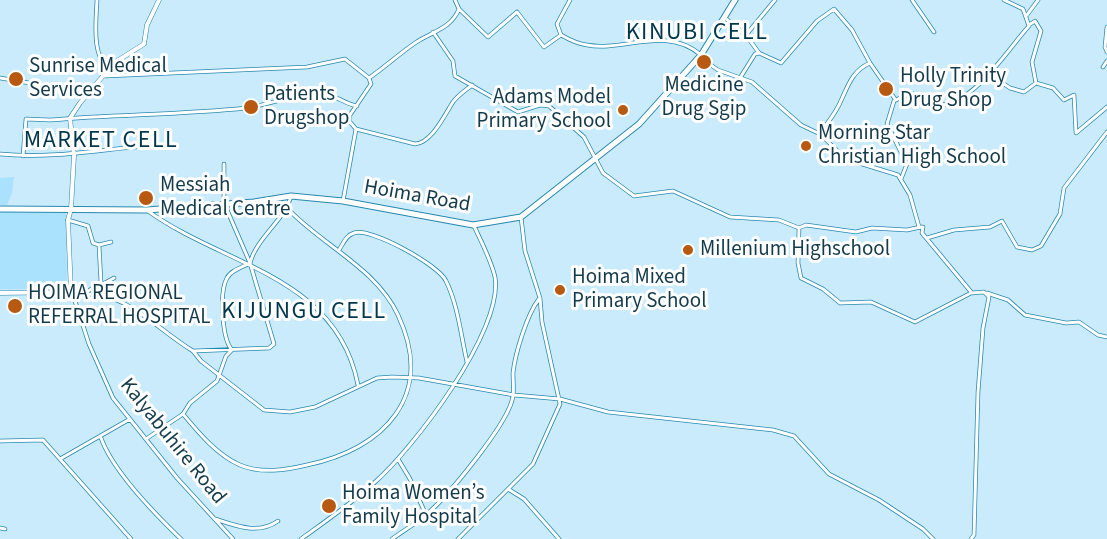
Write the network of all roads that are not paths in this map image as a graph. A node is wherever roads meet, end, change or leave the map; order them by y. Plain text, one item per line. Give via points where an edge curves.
1 (97, 0) edge
2 (159, 0) edge
3 (455, 0) edge
4 (570, 0) edge
5 (735, 0) edge
6 (775, 0) edge
7 (912, 0) edge
8 (1004, 0) edge
9 (1038, 0) edge
10 (459, 9) junction
11 (1027, 15) junction
12 (725, 18) junction
13 (1029, 25) junction
14 (1107, 27) edge
15 (433, 32) junction
16 (934, 32) dead end
17 (561, 35) junction
18 (746, 35) junction
19 (759, 52) junction
20 (1107, 52) edge
21 (700, 56) junction
22 (1107, 62) edge
23 (870, 63) junction
24 (1103, 68) dead end
25 (111, 71) junction
26 (989, 74) junction
27 (103, 76) junction
28 (0, 78) edge
29 (369, 78) junction
30 (739, 79) junction
31 (1036, 83) junction
32 (472, 85) junction
33 (88, 93) junction
34 (895, 99) junction
35 (357, 106) junction
36 (1107, 107) edge
37 (70, 118) junction
38 (356, 129) junction
39 (1107, 132) edge
40 (820, 134) junction
41 (145, 147) dead end
42 (0, 154) edge
43 (23, 156) junction
44 (74, 156) junction
45 (594, 159) junction
46 (224, 164) dead end
47 (901, 178) junction
48 (291, 196) junction
49 (343, 201) junction
50 (225, 203) junction
51 (0, 209) edge
52 (71, 209) junction
53 (288, 209) junction
54 (147, 210) junction
55 (522, 217) junction
56 (68, 220) junction
57 (474, 225) junction
58 (923, 226) junction
59 (799, 228) junction
60 (926, 239) junction
61 (111, 243) dead end
62 (99, 245) junction
63 (339, 250) junction
64 (250, 263) junction
65 (114, 278) dead end
66 (97, 287) junction
67 (972, 292) junction
68 (0, 293) edge
69 (72, 293) junction
70 (986, 293) junction
71 (83, 294) junction
72 (540, 298) junction
73 (1107, 337) edge
74 (232, 350) junction
75 (193, 351) junction
76 (467, 363) junction
77 (221, 375) junction
78 (410, 379) junction
79 (358, 386) junction
80 (452, 386) junction
81 (514, 395) junction
82 (560, 399) junction
83 (183, 414) junction
84 (130, 419) junction
85 (101, 438) junction
86 (146, 439) junction
87 (0, 441) edge
88 (60, 459) junction
89 (398, 459) junction
90 (510, 489) junction
91 (426, 515) junction
92 (214, 518) junction
93 (278, 521) dead end
94 (0, 528) edge
95 (6, 529) dead end
96 (231, 537) edge
97 (972, 537) edge
98 (132, 539) edge
99 (181, 539) edge
100 (223, 539) edge
101 (301, 539) edge
102 (392, 539) edge
103 (458, 539) edge
104 (559, 539) edge
105 (932, 539) edge
106 (978, 539) edge

1 - 25 street via 100,57
2 - 25 street via 147,25 144,44 122,57
3 - 10 street
4 - 17 street via 556,24
5 - 12 main road, Hoima Road
6 - 18 street
7 - 16 street
8 - 11 street via 1019,6
9 - 11 street
10 - 15 street via 443,28
10 - 17 street via 488,37 517,12 544,46
11 - 13 street
12 - 18 street
12 - 21 main road, Hoima Road
13 - 26 street
13 - 31 street via 1035,21 1041,31 1032,62
14 - 20 street
15 - 29 street
15 - 32 street via 453,61 454,76
17 - 21 street via 587,46 665,41 691,47
18 - 19 street
19 - 23 street via 781,63 832,9 857,38
19 - 30 street
21 - 30 street
21 - 45 main road, Hoima Road via 639,123
22 - 24 street
23 - 34 street
23 - 40 street via 849,82
25 - 27 street
26 - 31 street via 1015,91 1024,92
26 - 34 street via 951,103 932,104 910,93
27 - 29 street via 307,68 345,58
27 - 33 street
28 - 33 street
29 - 35 street via 370,88
30 - 40 street via 752,82 801,125
31 - 36 street via 1053,88 1064,99 1074,95 1076,133
32 - 38 street via 454,100 420,144
32 - 45 street via 518,112 549,106 584,137
33 - 37 street
34 - 47 street via 887,124 907,164
35 - 37 street via 316,94 249,107
35 - 38 street via 349,118
37 - 43 street via 27,119
37 - 44 street
38 - 49 street
39 - 60 street via 1064,188 1060,214 1041,246 1032,250 1017,248 1002,221 990,227 954,230
40 - 47 street via 851,162 889,170
41 - 44 street via 89,150
42 - 43 street
43 - 44 street
44 - 52 street
45 - 55 main road, Hoima Road
45 - 59 street via 603,173 634,196 673,191 730,217 779,220
46 - 50 street
47 - 58 street via 919,227
48 - 49 main road, Hoima Road
48 - 50 main road, Hoima Road
48 - 53 street
49 - 57 main road, Hoima Road
50 - 54 main road, Hoima Road
50 - 64 street
51 - 52 main road, Hoima Road
52 - 54 main road, Hoima Road
52 - 56 street
53 - 63 street
53 - 64 street via 273,223
54 - 64 street via 198,240
55 - 57 main road, Hoima Road
55 - 72 street via 528,263
56 - 62 street via 88,226 93,243
56 - 69 street
57 - 76 street via 495,285 487,321
58 - 59 street via 856,232 806,225
58 - 60 street
59 - 67 street via 801,278 840,303 871,302 915,322
60 - 67 street
61 - 62 street
62 - 66 street via 102,277
63 - 76 street via 348,236 360,232 430,263 446,279
63 - 78 street via 374,282 398,313 407,341
64 - 74 street via 231,272 226,279 223,320 226,344
64 - 74 street via 274,345
64 - 79 street via 290,288 329,321 348,350
65 - 66 street
66 - 71 street
67 - 70 street
68 - 69 street
69 - 71 street
69 - 84 street, Kalyabuhire Road via 103,379
70 - 73 street via 1008,300 1025,315 1079,322
70 - 97 street via 989,305 983,328 978,392
71 - 75 street via 121,300
72 - 81 street via 533,307 515,364
72 - 82 street
74 - 75 street
74 - 77 street via 226,356
75 - 77 street
76 - 80 street
77 - 79 street via 258,407 276,411 315,407
77 - 83 street
78 - 79 street via 377,378
78 - 80 street
78 - 83 street via 400,410 377,436 338,458 304,466 268,470 239,465 216,449
80 - 81 street
80 - 89 street
81 - 82 street
81 - 91 street via 474,461
82 - 90 street via 537,459
82 - 105 street via 608,412 773,430 794,436 829,474 879,500
83 - 86 street
84 - 85 street
84 - 86 street, Kalyabuhire Road
85 - 88 street
85 - 99 street via 118,469
86 - 92 street, Kalyabuhire Road
87 - 88 street via 41,439
88 - 98 street
89 - 91 street
89 - 101 street via 374,483
90 - 103 street
90 - 104 street
91 - 102 street
92 - 93 street via 255,529 269,528
92 - 96 street, Kalyabuhire Road
94 - 95 street
96 - 100 street
97 - 106 street

